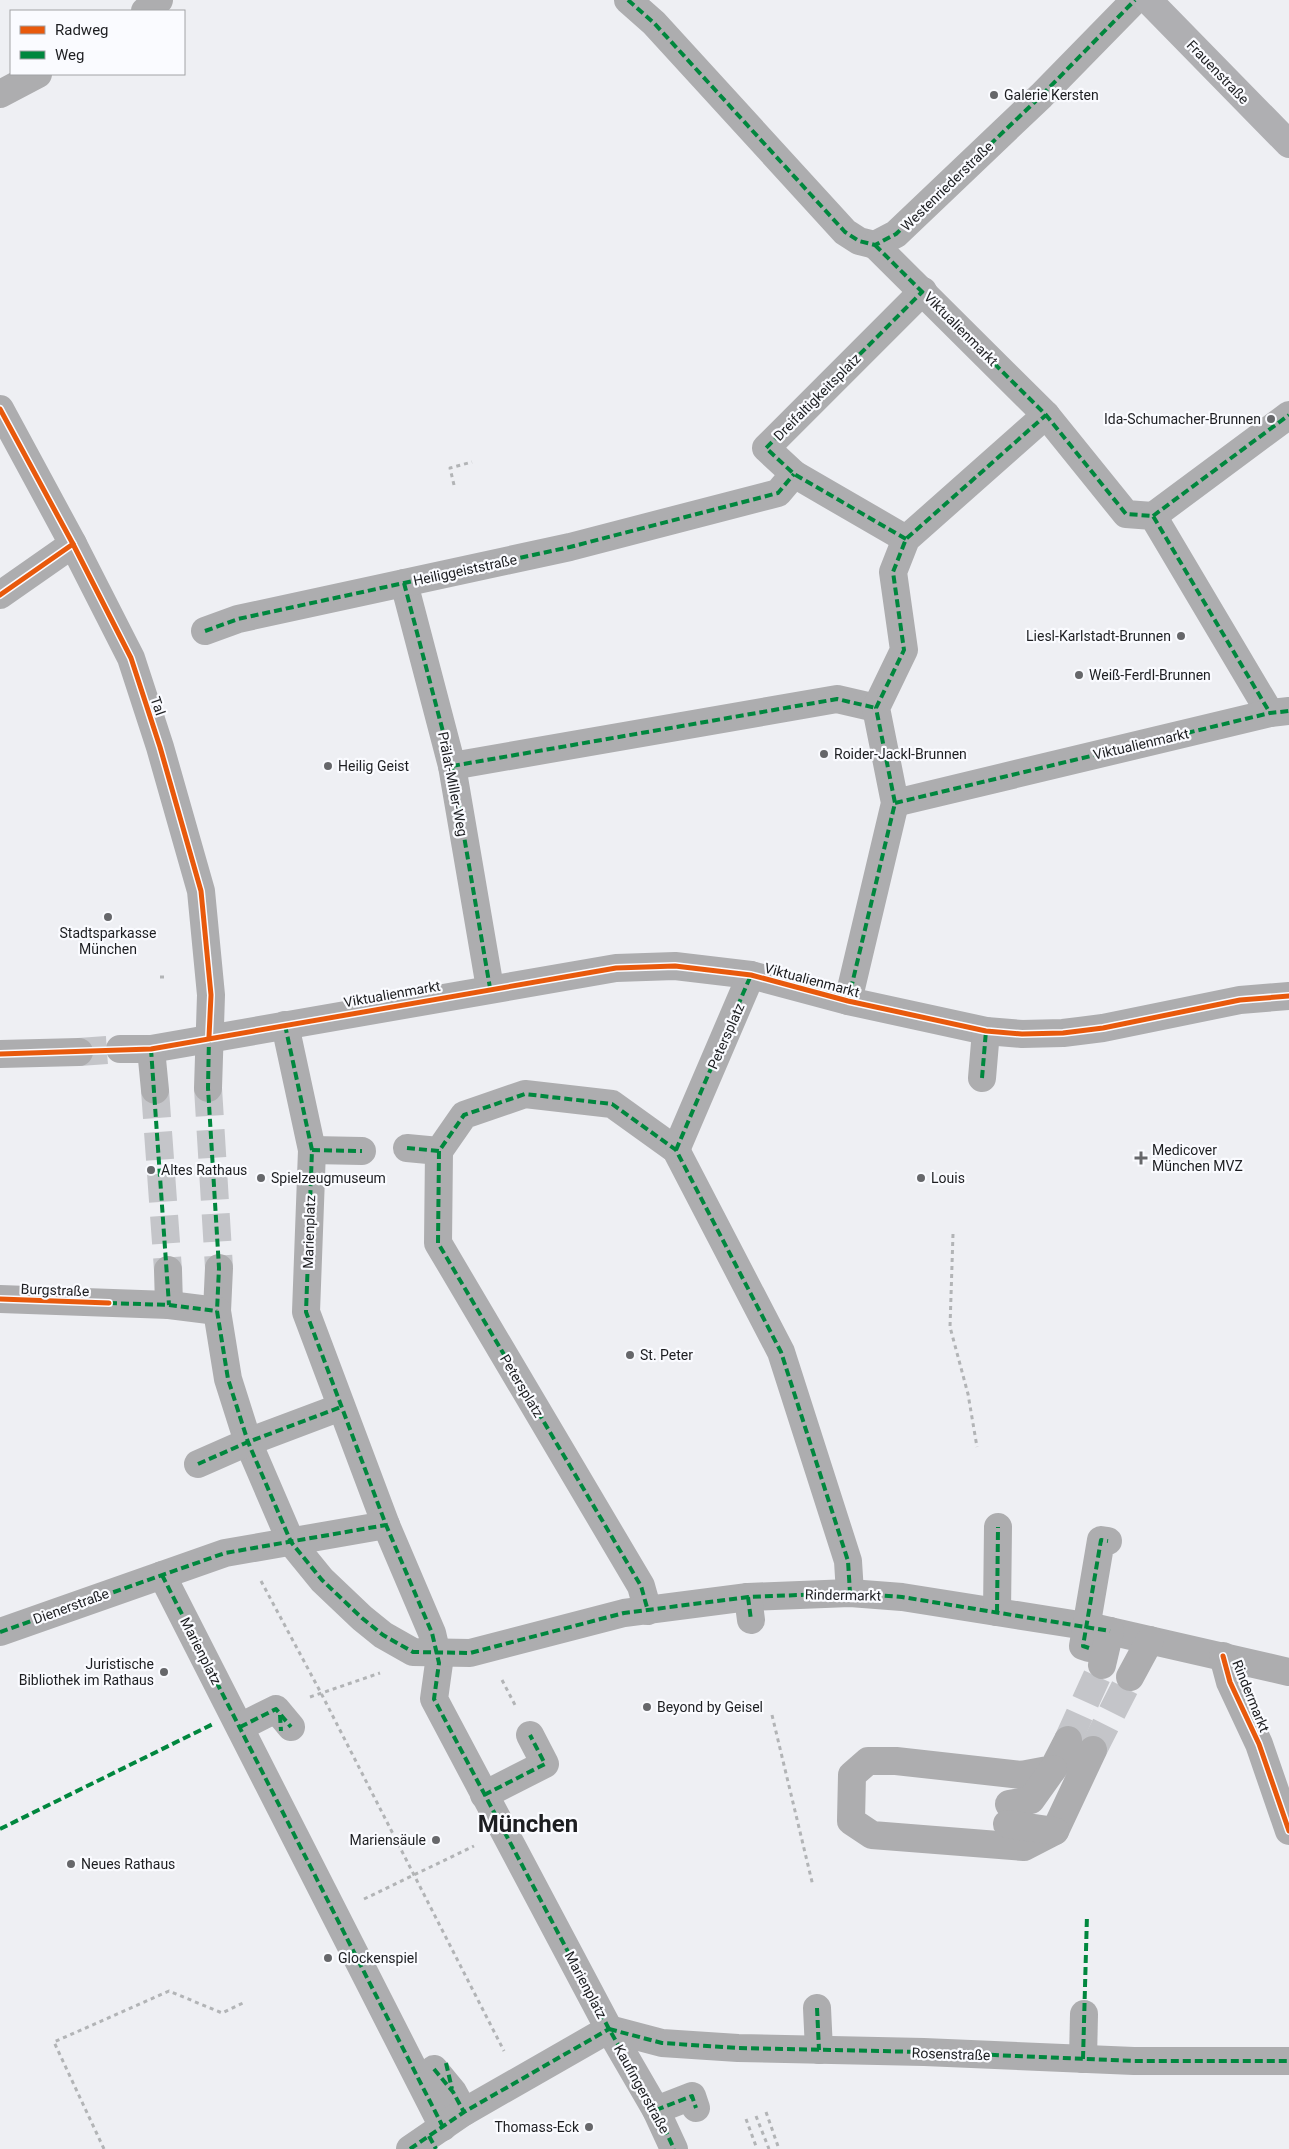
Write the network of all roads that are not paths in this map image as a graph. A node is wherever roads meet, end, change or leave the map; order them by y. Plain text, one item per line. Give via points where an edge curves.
1 (159, 0) edge
2 (628, 0) edge
3 (1135, 0) edge
4 (1148, 0) edge
5 (146, 10) edge
6 (36, 75) edge
7 (0, 94) edge
8 (1289, 144) edge
9 (875, 245) junction
10 (923, 291) junction
11 (0, 409) edge
12 (1046, 415) junction
13 (1289, 415) edge
14 (794, 474) junction
15 (1153, 516) junction
16 (906, 539) junction
17 (73, 544) junction
18 (404, 583) junction
19 (0, 595) edge
20 (205, 631) dead end
21 (876, 708) junction
22 (1279, 712) edge
23 (452, 766) junction
24 (895, 803) junction
25 (751, 976) junction
26 (490, 988) junction
27 (1289, 996) edge
28 (848, 1001) junction
29 (285, 1025) junction
30 (986, 1031) junction
31 (209, 1037) junction
32 (120, 1049) tunnel mouth
33 (151, 1049) junction
34 (79, 1052) tunnel mouth
35 (0, 1054) edge
36 (982, 1078) dead end
37 (208, 1088) tunnel mouth
38 (155, 1090) tunnel mouth
39 (407, 1148) dead end
40 (312, 1150) junction
41 (439, 1150) junction
42 (676, 1150) junction
43 (362, 1151) dead end
44 (219, 1268) tunnel mouth
45 (168, 1270) tunnel mouth
46 (0, 1300) edge
47 (169, 1305) junction
48 (217, 1311) junction
49 (341, 1407) junction
50 (248, 1442) junction
51 (198, 1464) dead end
52 (386, 1526) junction
53 (998, 1528) dead end
54 (1108, 1541) dead end
55 (290, 1542) junction
56 (153, 1578) junction
57 (850, 1593) junction
58 (648, 1611) junction
59 (997, 1612) junction
60 (0, 1632) edge
61 (1150, 1640) junction
62 (1097, 1643) junction
63 (437, 1653) junction
64 (1223, 1656) junction
65 (1289, 1672) edge
66 (1130, 1677) tunnel mouth
67 (282, 1720) road end
68 (240, 1727) junction
69 (530, 1735) dead end
70 (1068, 1740) tunnel mouth
71 (1093, 1750) tunnel mouth
72 (1053, 1769) junction
73 (484, 1795) junction
74 (1289, 1830) edge
75 (1056, 1831) junction
76 (817, 2008) dead end
77 (1084, 2014) dead end
78 (609, 2029) junction
79 (819, 2050) junction
80 (1083, 2059) junction
81 (1289, 2061) edge
82 (440, 2066) dead end
83 (696, 2108) dead end
84 (656, 2110) junction
85 (439, 2127) edge
86 (674, 2149) edge

1 - 5 street
2 - 9 street via 654,23 845,232 859,241
3 - 9 street, Westenriederstraße via 1041,96 896,234
4 - 8 main road, Frauenstraße
6 - 7 street
9 - 10 street, Viktualienmarkt
10 - 12 street, Viktualienmarkt
10 - 14 street, Dreifaltigkeitsplatz via 766,448
11 - 17 street, Tal
12 - 15 street, Viktualienmarkt via 1126,514
12 - 16 street
13 - 15 street
14 - 16 street, Dreifaltigkeitsplatz
14 - 18 street, Heiliggeiststraße via 778,493 570,547
15 - 22 street, Viktualienmarkt
16 - 21 street via 893,572 904,650
17 - 19 street
17 - 31 street, Tal via 130,658 181,818 201,891 211,995
18 - 20 street, Heiliggeiststraße via 238,619
18 - 23 street, Prälat-Miller-Weg
21 - 23 street via 837,700
21 - 24 street, Viktualienmarkt
22 - 24 street, Viktualienmarkt
23 - 26 street, Prälat-Miller-Weg
24 - 28 street, Viktualienmarkt
25 - 26 street, Viktualienmarkt via 675,966 616,968
25 - 28 street, Viktualienmarkt
25 - 42 street, Petersplatz
26 - 29 street, Viktualienmarkt
27 - 30 street, Viktualienmarkt via 1240,1000 1063,1033
28 - 30 street, Viktualienmarkt
29 - 31 street, Viktualienmarkt
29 - 40 street, Marienplatz
30 - 36 street
31 - 33 street, Viktualienmarkt
31 - 37 street
32 - 33 street, Viktualienmarkt
33 - 38 street
34 - 35 street
39 - 41 street
40 - 43 street
40 - 49 street, Marienplatz via 306,1312
41 - 42 street via 464,1114 525,1094 612,1104
41 - 58 street, Petersplatz via 438,1243 641,1586
42 - 57 street via 781,1352 848,1561
44 - 48 street
45 - 47 street
46 - 47 street, Burgstraße
47 - 48 street, Burgstraße
48 - 50 street via 228,1379
49 - 50 street
49 - 52 street, Marienplatz
50 - 51 street
50 - 55 street
52 - 55 street
52 - 63 street, Marienplatz via 432,1633
53 - 59 street
54 - 62 street via 1101,1540
55 - 56 street via 225,1553
55 - 63 street via 322,1580 383,1636 413,1652
56 - 60 street, Dienerstraße
56 - 68 street, Marienplatz
57 - 58 street, Rindermarkt via 749,1609
57 - 59 street, Rindermarkt via 902,1597
58 - 63 street, Rindermarkt via 578,1623 470,1652
59 - 62 street, Rindermarkt
61 - 62 street, Rindermarkt
61 - 64 street, Rindermarkt
61 - 66 street
63 - 73 street, Marienplatz via 434,1699
64 - 65 street, Rindermarkt
64 - 74 street, Rindermarkt via 1230,1682 1259,1744
67 - 68 street
68 - 85 street, Marienplatz via 334,1913 347,1948
69 - 73 street via 545,1764
70 - 72 street
71 - 75 street
72 - 75 street via 1031,1800 1008,1814
72 - 75 street via 1021,1775 896,1761 868,1761 852,1775 851,1821 872,1835 1024,1848
73 - 78 street, Marienplatz
76 - 79 street
77 - 80 street
78 - 79 street, Rosenstraße via 662,2043
78 - 84 street, Kaufingerstraße
78 - 85 street, Marienplatz
79 - 80 street, Rosenstraße
80 - 81 street, Rosenstraße
82 - 85 street
83 - 84 street via 692,2096
84 - 86 street, Kaufingerstraße

